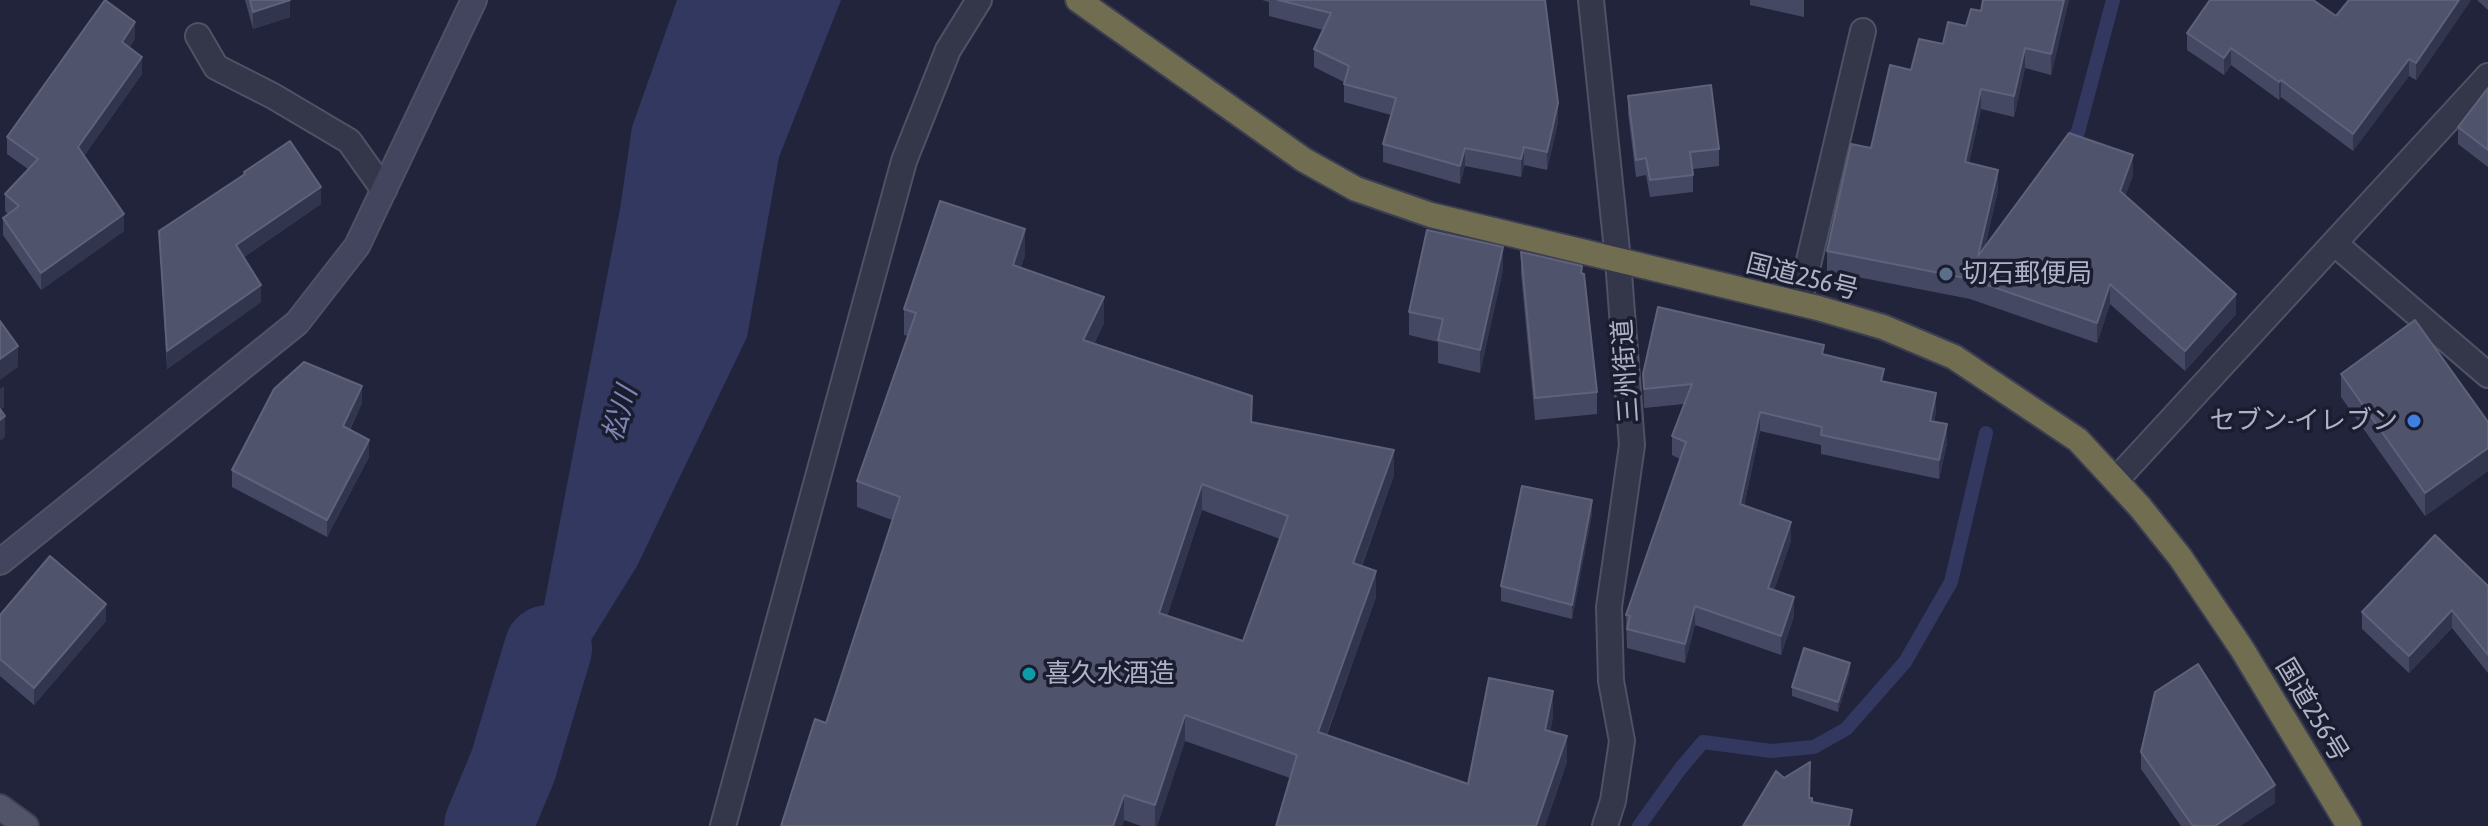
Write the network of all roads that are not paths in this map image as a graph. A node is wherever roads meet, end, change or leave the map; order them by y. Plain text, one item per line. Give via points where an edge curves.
1 (474, 0) edge
2 (979, 0) edge
3 (1078, 0) edge
4 (1591, 0) edge
5 (1863, 31) dead end
6 (198, 36) dead end
7 (2488, 76) edge
8 (384, 190) junction
9 (2334, 243) junction
10 (1618, 260) junction
11 (1799, 303) junction
12 (2488, 375) edge
13 (2116, 480) junction
14 (0, 562) edge
15 (0, 807) edge
16 (26, 826) edge
17 (723, 826) edge
18 (1605, 826) edge
19 (2349, 826) edge

1 - 8 street
2 - 17 street via 948,50 904,161
3 - 10 highway, 国道256号 via 1304,160 1356,189 1431,215
4 - 10 street, 三州街道
5 - 11 street
6 - 8 street via 216,67 349,141
7 - 9 street
8 - 14 street via 357,246 297,323
9 - 12 street
9 - 13 street
10 - 11 highway, 国道256号
10 - 18 street, 三州街道 via 1632,445 1609,607 1611,681 1622,741
11 - 13 highway, 国道256号 via 1883,327 1954,357 2078,440
13 - 19 highway, 国道256号 via 2180,557 2242,649
15 - 16 main road

